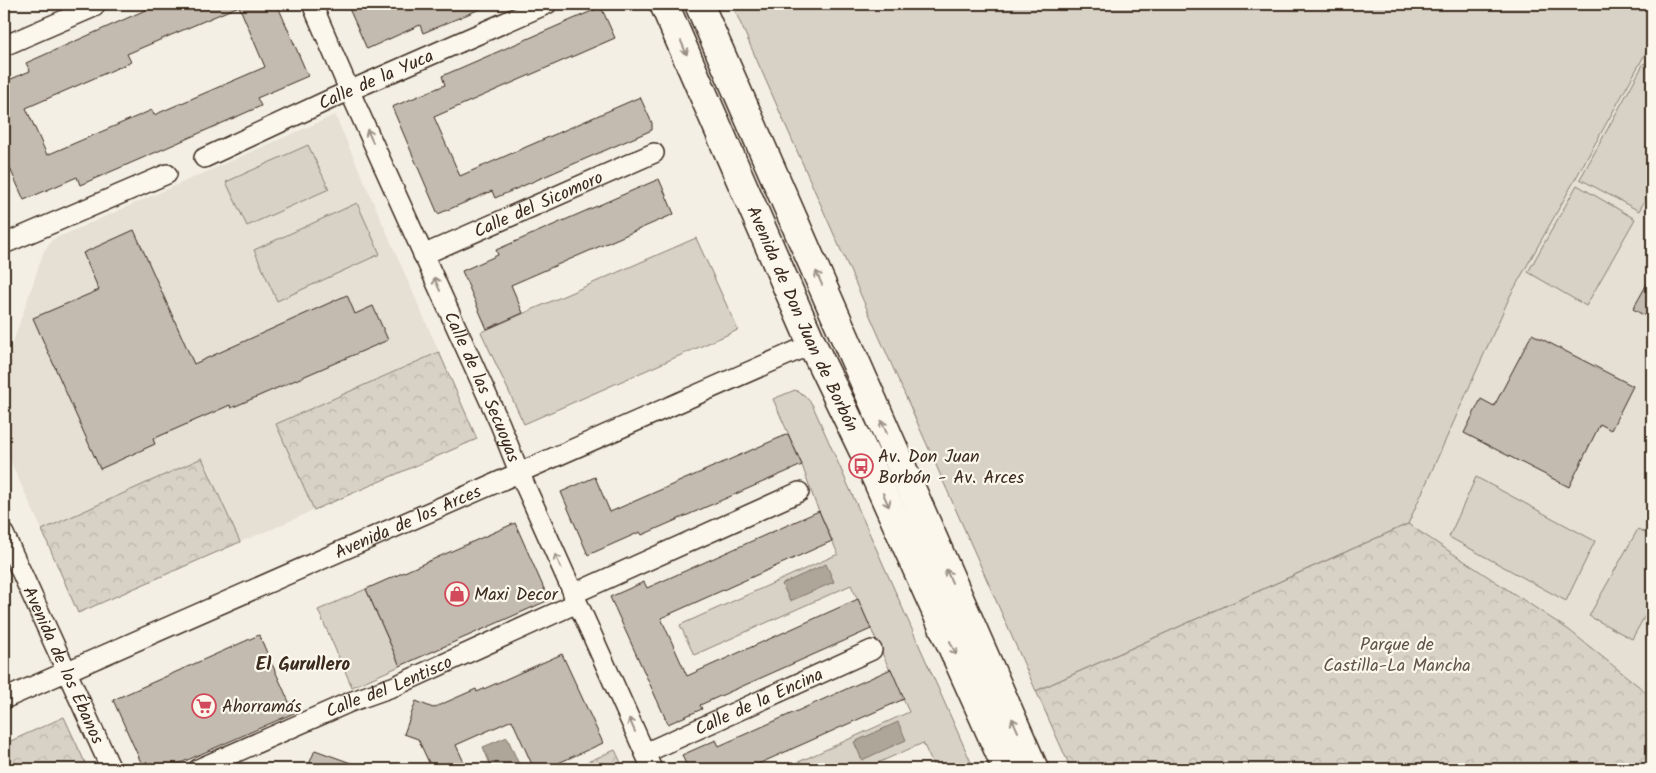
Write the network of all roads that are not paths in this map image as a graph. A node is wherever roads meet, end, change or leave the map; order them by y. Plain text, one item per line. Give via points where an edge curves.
1 (312, 4) edge
2 (547, 4) edge
3 (664, 4) edge
4 (698, 4) edge
5 (94, 7) dead end
6 (4, 46) edge
7 (350, 92) junction
8 (654, 153) dead end
9 (204, 158) dead end
10 (167, 174) dead end
11 (4, 244) edge
12 (423, 255) junction
13 (812, 344) junction
14 (519, 472) junction
15 (800, 492) dead end
16 (4, 534) edge
17 (575, 598) junction
18 (872, 650) dead end
19 (66, 672) junction
20 (4, 699) edge
21 (649, 761) edge
22 (111, 769) edge
23 (198, 769) edge
24 (1007, 769) edge
25 (1034, 769) edge

1 - 7 street, Calle de las Secuoyas
2 - 7 street, Calle de la Yuca
3 -> 13 street, Avenida de Don Juan de Borbón
25 -> 4 street, Avenida de Don Juan de Borbón
5 - 6 street
7 - 9 street, Calle de la Yuca
12 -> 7 street, Calle de las Secuoyas
8 - 12 street, Calle del Sicomoro
10 - 11 street
14 -> 12 street, Calle de las Secuoyas
13 - 14 street, Avenida de los Arces
13 -> 24 street, Avenida de Don Juan de Borbón
17 -> 14 street, Calle de las Secuoyas
14 - 19 street, Avenida de los Arces
15 - 17 street, Calle del Lentisco
16 - 19 street, Avenida de los Ébanos
21 -> 17 street, Calle de las Secuoyas
17 - 23 street, Calle del Lentisco via 395,686 350,702
18 - 21 street, Calle de la Encina
19 - 20 street, Avenida de los Arces
19 - 22 street, Avenida de los Ébanos

